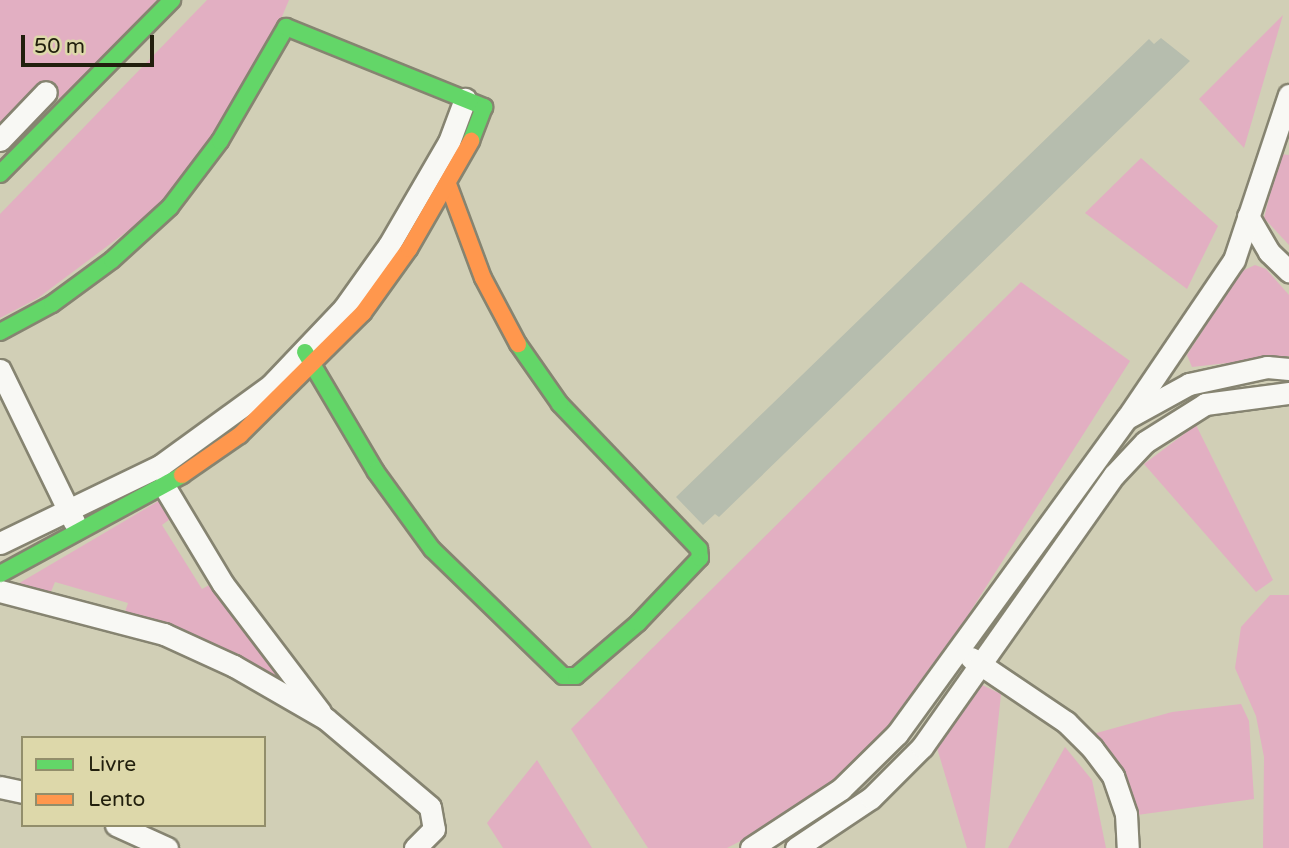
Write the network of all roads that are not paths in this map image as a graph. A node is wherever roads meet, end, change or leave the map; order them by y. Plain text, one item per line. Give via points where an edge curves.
1 (172, 0) edge
2 (46, 92) dead end
3 (1289, 95) edge
4 (475, 103) junction
5 (1, 137) edge
6 (20, 153) junction
7 (0, 174) edge
8 (448, 184) junction
9 (1248, 216) junction
10 (1269, 252) junction
11 (1234, 261) junction
12 (1289, 271) edge
13 (0, 332) edge
14 (1171, 354) junction
15 (311, 358) junction
16 (1289, 369) edge
17 (0, 370) edge
18 (1189, 384) junction
19 (1289, 393) edge
20 (1205, 404) junction
21 (1127, 418) junction
22 (164, 486) junction
23 (67, 511) junction
24 (80, 532) junction
25 (0, 543) edge
26 (0, 574) edge
27 (0, 590) edge
28 (959, 652) junction
29 (982, 663) junction
30 (326, 719) junction
31 (0, 787) edge
32 (21, 792) edge
33 (120, 827) edge
34 (167, 848) edge
35 (415, 848) edge
36 (751, 848) edge
37 (796, 848) edge
38 (1128, 848) edge

1 - 6 street
2 - 5 street
3 - 9 street
4 - 8 street
4 - 13 street via 286,27 220,141 170,207 52,304
4 - 15 street via 389,245
5 - 6 street
6 - 7 street
8 - 15 street via 363,313
8 - 15 street via 484,278 525,358 560,404 699,549 700,558 638,623 576,676 564,676 432,549 376,472
9 - 10 street
9 - 11 street
10 - 11 street via 1251,252
10 - 12 street
11 - 14 street
14 - 18 street
14 - 21 street
15 - 22 street via 240,435
15 - 23 street via 211,431 107,496
16 - 18 street via 1267,367
17 - 23 street
18 - 20 street
18 - 21 street
19 - 20 street
20 - 29 street via 1145,442 1114,475
21 - 28 street
22 - 24 street
22 - 30 street via 223,584
23 - 24 street
23 - 25 street
24 - 26 street
27 - 30 street via 164,634 234,666
28 - 29 street
28 - 36 street via 870,763
29 - 37 street via 901,771
29 - 38 street via 1066,722 1092,748 1113,776 1126,814
30 - 35 street via 430,807 433,829
31 - 32 street
33 - 34 street

